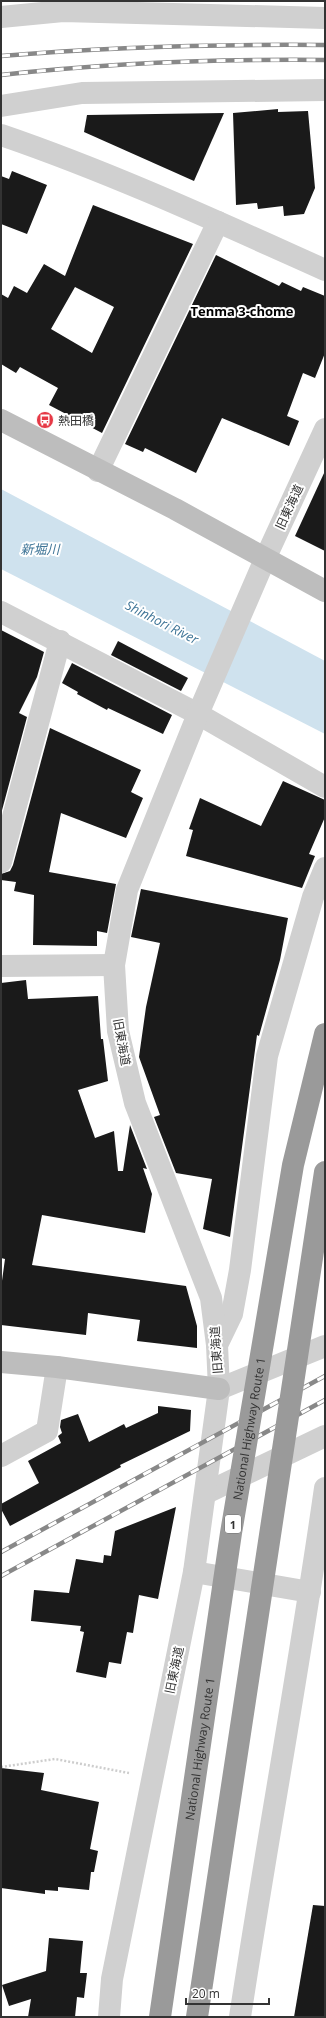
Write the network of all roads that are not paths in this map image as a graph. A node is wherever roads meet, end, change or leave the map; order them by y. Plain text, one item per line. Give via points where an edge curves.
1 (305, 1) edge
2 (129, 7) edge
3 (1, 17) edge
4 (290, 17) junction
5 (325, 18) edge
6 (325, 90) edge
7 (1, 106) edge
8 (1, 135) edge
9 (218, 222) junction
10 (325, 270) edge
11 (1, 420) edge
12 (325, 429) edge
13 (98, 471) junction
14 (265, 559) junction
15 (325, 591) edge
16 (1, 612) edge
17 (60, 641) junction
18 (200, 710) junction
19 (325, 787) edge
20 (1, 862) edge
21 (325, 868) edge
22 (114, 965) junction
23 (1, 966) edge
24 (325, 1034) edge
25 (325, 1172) edge
26 (217, 1345) junction
27 (325, 1346) edge
28 (1, 1362) edge
29 (57, 1367) junction
30 (219, 1389) junction
31 (325, 1436) edge
32 (1, 1456) edge
33 (325, 1488) edge
34 (206, 1493) junction
35 (194, 1572) junction
36 (310, 1592) junction
37 (109, 2017) edge
38 (160, 2017) edge
39 (197, 2017) edge
40 (240, 2017) edge

1 - 4 street
2 - 3 street
2 - 4 street
4 - 5 street
6 - 7 street via 82,93
8 - 9 street via 73,160
9 - 10 street
9 - 13 street
11 - 13 street
12 - 14 street, 旧東海道
13 - 14 street via 175,509
14 - 15 street
14 - 18 street, 旧東海道
16 - 17 street
17 - 18 street
17 - 20 street
18 - 19 street
18 - 22 street, 旧東海道 via 127,890
21 - 26 street via 313,896 267,1056 240,1270 232,1314
22 - 23 street
22 - 26 street, 旧東海道 via 118,1031 135,1103 211,1298
24 - 38 highway, National Highway Route 1 / 1, bridge via 292,1165 231,1533
25 - 39 highway, bridge
26 - 30 street, 旧東海道
27 - 30 street
28 - 29 street
29 - 30 street
29 - 32 street via 47,1431
30 - 34 street, 旧東海道
31 - 34 street
33 - 36 street
34 - 35 street, 旧東海道
35 - 36 street
35 - 37 street, 旧東海道 via 112,1979
36 - 40 street

